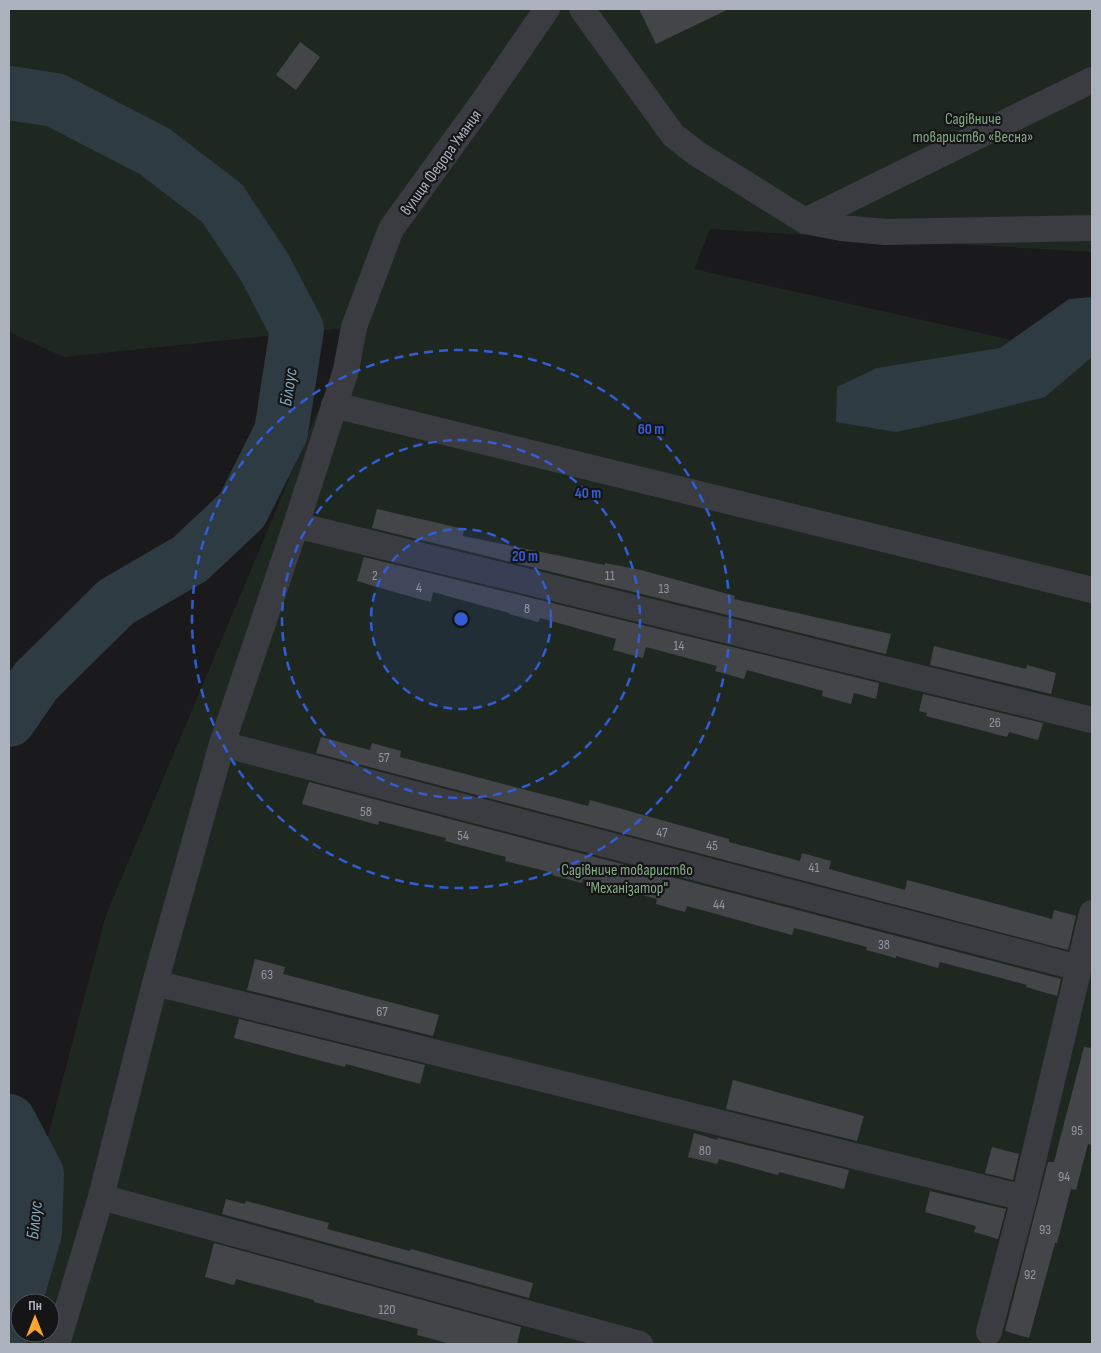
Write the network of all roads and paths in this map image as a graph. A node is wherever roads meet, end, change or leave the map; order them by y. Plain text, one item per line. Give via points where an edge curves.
1 (547, 9) edge
2 (582, 9) edge
3 (1092, 80) edge
4 (805, 221) junction
5 (1092, 228) edge
6 (334, 405) junction
7 (296, 525) junction
8 (1092, 590) edge
9 (1092, 720) edge
10 (222, 744) junction
11 (1092, 913) edge
12 (1080, 968) junction
13 (155, 983) junction
14 (101, 1196) junction
15 (1024, 1198) junction
16 (989, 1332) dead end
17 (57, 1344) edge
18 (640, 1344) edge

1 - 6 street, вулиця Федора Уманця via 391,229 354,327 346,370
2 - 4 street via 673,135 696,153
3 - 4 street
4 - 5 street via 885,232
6 - 7 street, вулиця Федора Уманця
6 - 8 street
7 - 9 street
7 - 10 street, вулиця Федора Уманця
10 - 12 street
10 - 13 street, вулиця Федора Уманця
11 - 12 street
12 - 15 street
13 - 14 street, вулиця Федора Уманця
13 - 15 street
14 - 17 street, вулиця Федора Уманця
14 - 18 street
15 - 16 street

